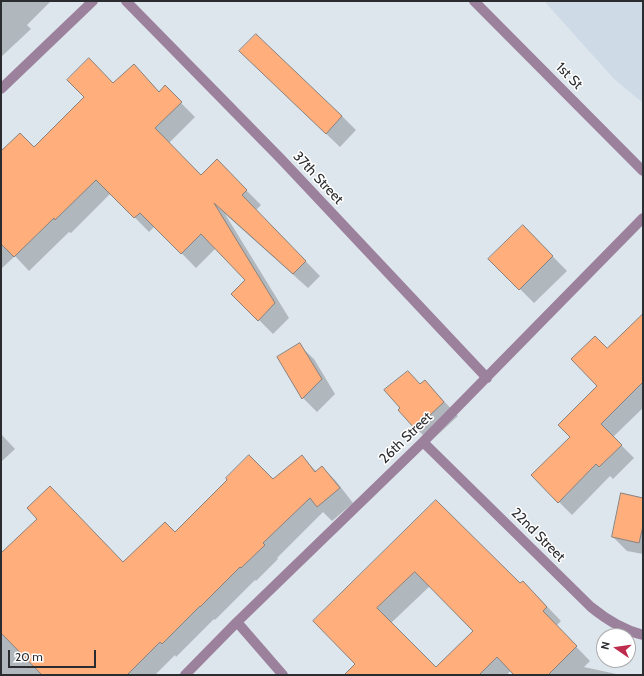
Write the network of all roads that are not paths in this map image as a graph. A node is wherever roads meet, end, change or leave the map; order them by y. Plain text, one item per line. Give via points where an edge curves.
1 (93, 1) edge
2 (126, 1) edge
3 (474, 1) edge
4 (1, 89) edge
5 (643, 171) edge
6 (643, 218) edge
7 (487, 378) junction
8 (423, 442) junction
9 (237, 622) junction
10 (643, 635) edge
11 (185, 675) edge
12 (283, 675) edge

1 - 4 street
2 - 7 street, 37th Street via 281,159
3 - 5 street, 1st St
6 - 7 street, 26th Street
7 - 8 street, 26th Street
8 - 9 street, 26th Street
8 - 10 street, 22nd Street via 591,607 608,621 630,632
9 - 11 street, 26th Street
9 - 12 street

